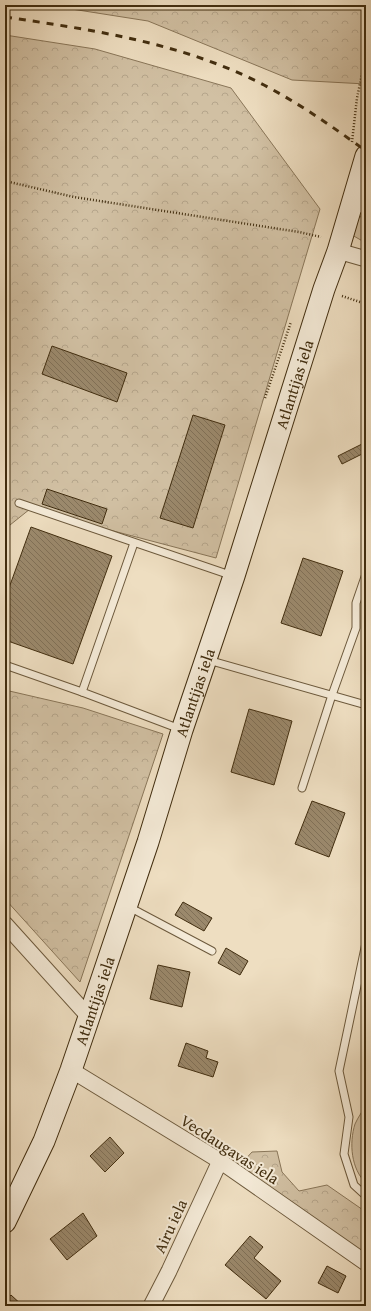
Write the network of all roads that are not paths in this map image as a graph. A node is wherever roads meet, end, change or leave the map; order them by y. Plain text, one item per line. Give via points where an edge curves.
1 (358, 152) edge
2 (359, 180) junction
3 (366, 207) edge
4 (339, 246) junction
5 (366, 259) edge
6 (19, 503) dead end
7 (134, 543) junction
8 (366, 574) edge
9 (234, 576) junction
10 (206, 659) junction
11 (5, 665) edge
12 (82, 692) junction
13 (332, 695) junction
14 (366, 705) edge
15 (182, 730) junction
16 (302, 788) dead end
17 (127, 906) junction
18 (5, 924) edge
19 (366, 943) edge
20 (212, 951) dead end
21 (89, 1017) junction
22 (71, 1070) junction
23 (220, 1161) junction
24 (366, 1196) edge
25 (5, 1222) edge
26 (366, 1263) edge
27 (151, 1306) edge

1 - 2 main road, Atlantijas iela
2 - 3 street
2 - 4 main road, Atlantijas iela
4 - 5 street
4 - 9 main road, Atlantijas iela
6 - 7 lane
7 - 9 lane
7 - 12 lane
8 - 13 lane via 356,603 356,628
9 - 10 main road, Atlantijas iela
10 - 13 lane
10 - 15 main road, Atlantijas iela
11 - 12 lane
12 - 15 lane
13 - 14 lane
13 - 16 lane
15 - 17 main road, Atlantijas iela
17 - 20 lane
17 - 21 main road, Atlantijas iela
18 - 21 street
19 - 24 lane via 339,1071 349,1117 344,1154 354,1185
21 - 22 main road, Atlantijas iela
22 - 23 street, Vecdaugavas iela
22 - 25 main road, Atlantijas iela via 44,1141
23 - 26 street, Vecdaugavas iela
23 - 27 street, Airu iela via 170,1271

